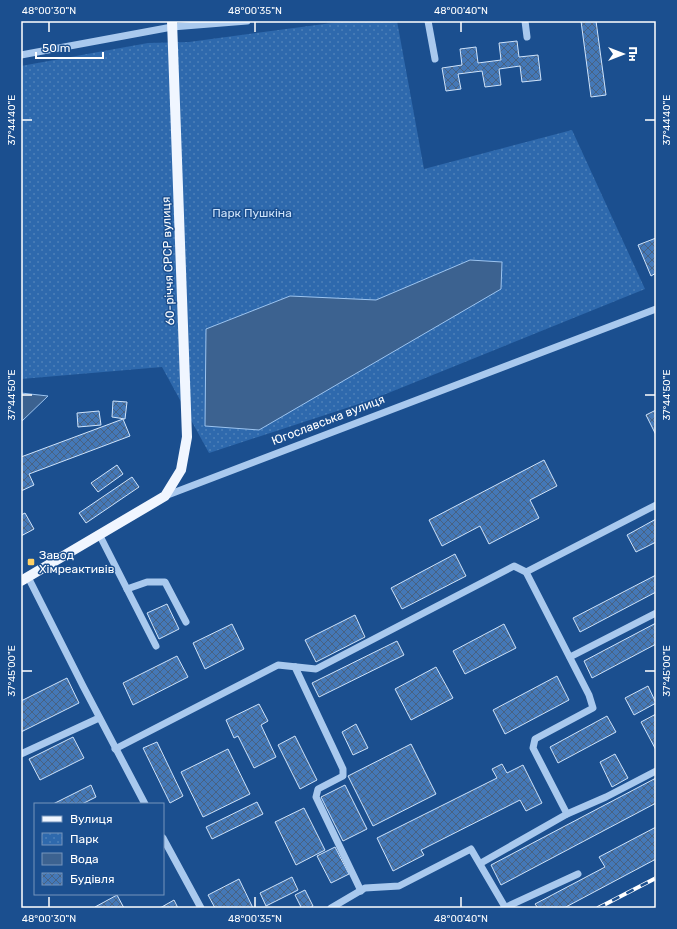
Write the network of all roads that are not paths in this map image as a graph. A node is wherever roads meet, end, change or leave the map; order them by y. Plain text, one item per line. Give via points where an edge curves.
1 (247, 21) edge
2 (428, 21) edge
3 (525, 21) edge
4 (172, 24) edge
5 (527, 37) dead end
6 (21, 55) edge
7 (435, 59) dead end
8 (656, 309) edge
9 (165, 496) junction
10 (656, 505) edge
11 (99, 534) junction
12 (526, 572) junction
13 (24, 579) edge
14 (127, 589) junction
15 (656, 613) edge
16 (186, 622) dead end
17 (156, 646) dead end
18 (570, 658) junction
19 (295, 667) junction
20 (100, 718) junction
21 (115, 749) junction
22 (21, 754) edge
23 (656, 771) edge
24 (144, 803) edge
25 (567, 814) junction
26 (164, 840) edge
27 (480, 863) junction
28 (578, 874) dead end
29 (361, 891) junction
30 (201, 908) edge
31 (331, 908) edge
32 (504, 908) edge

1 - 4 street
2 - 7 street
3 - 5 street
4 - 6 street
4 - 9 main road, 60-річчя СРСР вулиця via 187,437 181,470
8 - 9 street, Югославська вулиця
9 - 11 main road, Югославська вулиця
10 - 12 street
11 - 13 main road, Югославська вулиця
11 - 14 street
12 - 18 street
12 - 19 street via 514,566 316,669
13 - 20 street
14 - 16 street via 147,582 165,582
14 - 17 street
15 - 18 street
18 - 25 street via 590,695 593,708 535,739 533,748
19 - 21 street via 278,665
19 - 29 street via 343,769 343,776 318,789 316,797
20 - 21 street
20 - 22 street
21 - 24 street
23 - 25 street
25 - 27 street
26 - 30 street
27 - 29 street via 472,849 399,886 366,888
27 - 32 street
28 - 32 street
29 - 31 street

